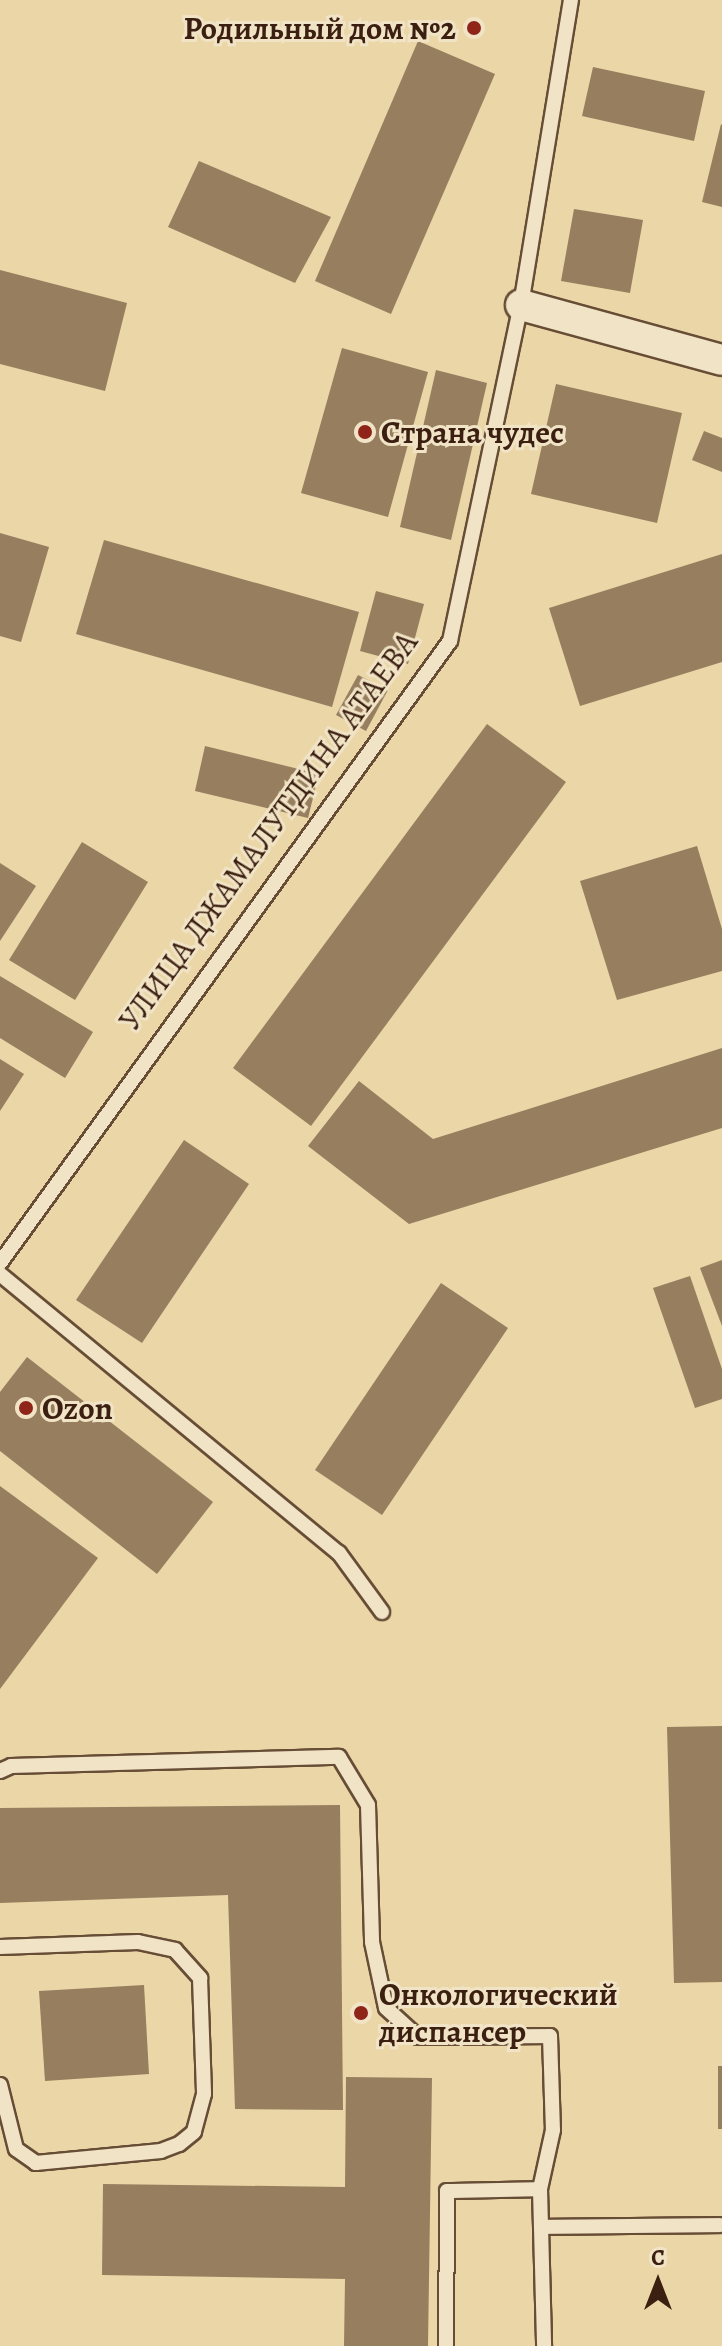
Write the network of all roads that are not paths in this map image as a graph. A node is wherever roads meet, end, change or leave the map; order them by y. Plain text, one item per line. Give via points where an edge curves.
1 (571, 0) edge
2 (521, 305) junction
3 (722, 360) edge
4 (0, 1263) edge
5 (0, 1274) edge
6 (382, 1612) dead end
7 (0, 1771) edge
8 (0, 1947) edge
9 (0, 2085) edge
10 (540, 2189) junction
11 (541, 2227) junction
12 (721, 2227) edge
13 (446, 2346) edge
14 (544, 2346) edge

1 - 2 lane, УЛИЦА ДЖАМАЛУТДИНА АТАЕВА
2 - 3 street
2 - 4 lane, УЛИЦА ДЖАМАЛУТДИНА АТАЕВА via 450,641
5 - 6 lane via 339,1553
7 - 10 lane via 11,1766 339,1757 368,1805 372,1942 386,2008 418,2037 550,2036 553,2130
8 - 9 lane via 138,1942 175,1950 200,1978 204,2094 194,2132 179,2144 147,2153 36,2163 16,2149
10 - 11 lane
10 - 13 lane via 447,2191
11 - 12 lane
11 - 14 lane

